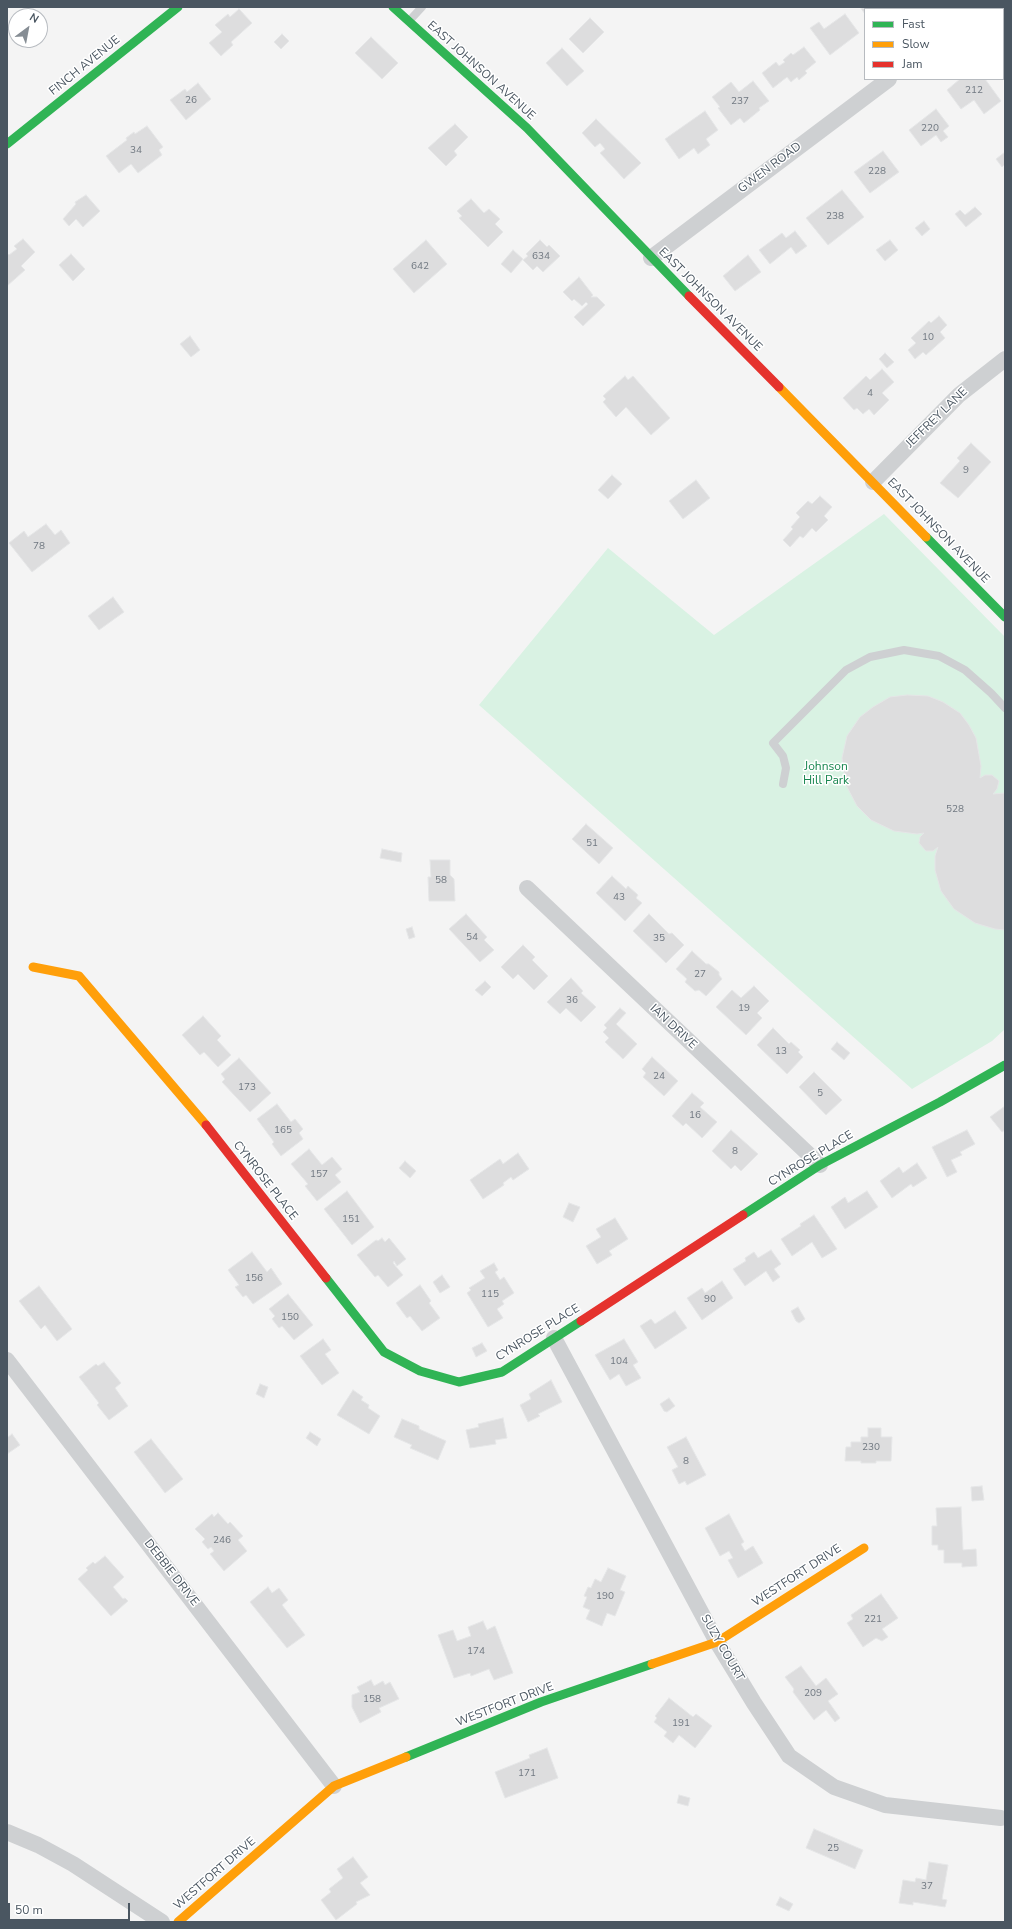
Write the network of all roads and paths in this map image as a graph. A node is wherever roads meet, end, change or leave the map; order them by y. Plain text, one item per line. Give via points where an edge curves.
1 (178, 7) edge
2 (393, 7) edge
3 (422, 7) edge
4 (408, 21) junction
5 (888, 80) edge
6 (7, 144) edge
7 (651, 258) junction
8 (1005, 359) edge
9 (873, 482) junction
10 (1005, 616) edge
11 (1005, 708) edge
12 (783, 784) dead end
13 (527, 888) dead end
14 (33, 967) dead end
15 (1005, 1065) edge
16 (820, 1165) junction
17 (554, 1338) junction
18 (7, 1360) edge
19 (864, 1548) dead end
20 (717, 1642) junction
21 (334, 1786) junction
22 (1001, 1818) dead end
23 (7, 1832) edge
24 (162, 1922) edge
25 (178, 1922) edge

1 - 6 street, FINCH AVENUE
2 - 4 street, EAST JOHNSON AVENUE
3 - 4 lane
4 - 7 street, EAST JOHNSON AVENUE via 527,128
5 - 7 street, GWEN ROAD
7 - 9 street, EAST JOHNSON AVENUE
8 - 9 street, JEFFREY LANE via 959,395
9 - 10 street, EAST JOHNSON AVENUE
11 - 12 lane via 965,670 939,656 904,650 870,657 846,670 773,743 783,756 786,768
13 - 16 street, IAN DRIVE
14 - 17 street, CYNROSE PLACE via 79,976 190,1105 384,1352 420,1371 459,1382 502,1372
15 - 16 street, CYNROSE PLACE
16 - 17 street, CYNROSE PLACE
17 - 20 street, SUZY COURT
18 - 21 street, DEBBIE DRIVE
19 - 20 street, WESTFORT DRIVE
20 - 21 street, WESTFORT DRIVE via 541,1702
20 - 22 street, SUZY COURT via 788,1756 834,1787 885,1805
21 - 25 street, WESTFORT DRIVE
23 - 24 street via 73,1864

